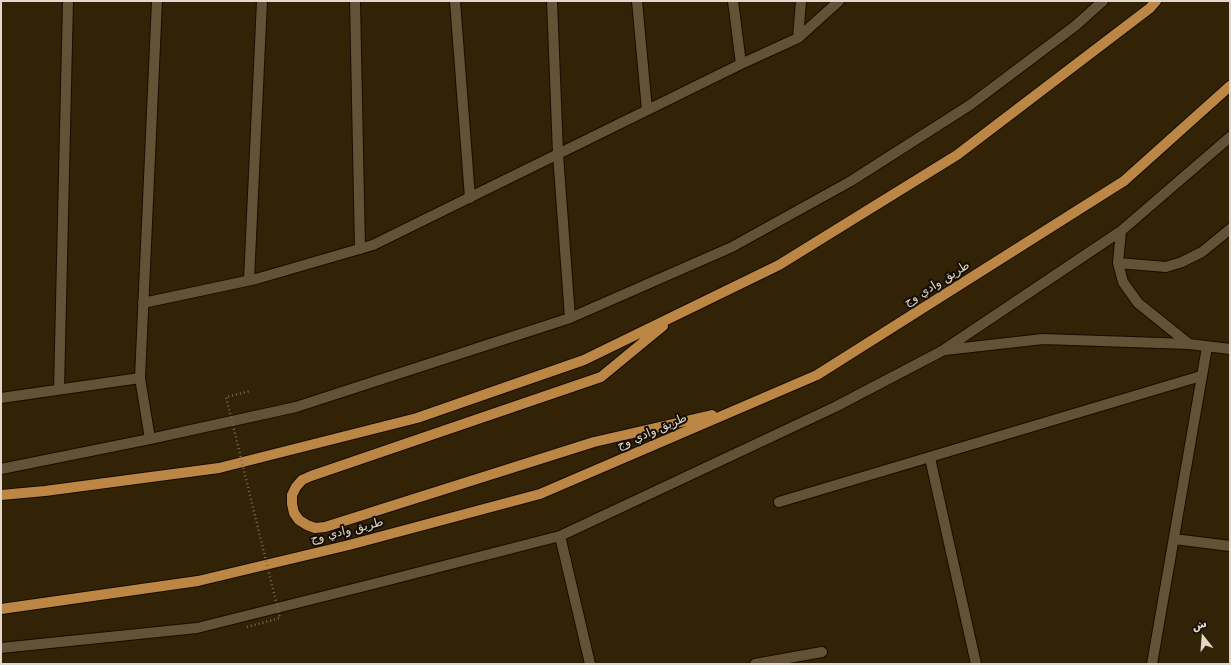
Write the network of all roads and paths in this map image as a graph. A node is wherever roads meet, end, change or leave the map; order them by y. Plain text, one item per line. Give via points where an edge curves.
1 (68, 1) edge
2 (157, 1) edge
3 (262, 1) edge
4 (355, 1) edge
5 (455, 1) edge
6 (552, 1) edge
7 (636, 1) edge
8 (733, 1) edge
9 (801, 1) edge
10 (839, 1) edge
11 (1103, 1) edge
12 (1156, 1) edge
13 (798, 38) junction
14 (741, 64) junction
15 (1230, 86) edge
16 (647, 110) junction
17 (1230, 137) edge
18 (558, 154) junction
19 (470, 198) junction
20 (1230, 229) edge
21 (1121, 231) junction
22 (360, 249) junction
23 (1118, 263) junction
24 (249, 280) junction
25 (143, 303) junction
26 (675, 316) junction
27 (570, 318) junction
28 (1189, 344) junction
29 (1206, 347) junction
30 (1230, 349) edge
31 (942, 351) junction
32 (1201, 376) junction
33 (140, 378) junction
34 (60, 389) junction
35 (250, 392) dead end
36 (1, 398) edge
37 (737, 409) junction
38 (150, 439) junction
39 (930, 458) junction
40 (1, 469) edge
41 (1, 495) edge
42 (779, 502) dead end
43 (560, 536) junction
44 (1174, 539) junction
45 (1230, 546) edge
46 (1, 609) edge
47 (247, 627) dead end
48 (1, 648) edge
49 (822, 652) dead end
50 (777, 662) edge
51 (590, 664) edge
52 (755, 664) edge
53 (976, 664) edge
54 (1152, 664) edge

1 - 34 street
2 - 25 street
3 - 24 street
4 - 22 street
5 - 19 street
6 - 18 street
7 - 16 street
8 - 14 street
9 - 13 street
10 - 13 street
11 - 27 street via 1075,26 970,105 850,180 732,247
12 - 26 main road via 956,155 779,265
13 - 14 street
14 - 16 street
15 - 37 main road, طريق وادي وج via 1124,181 817,375
16 - 18 street
17 - 21 street
18 - 19 street
18 - 27 street
19 - 22 street
20 - 23 street via 1202,252 1166,267
21 - 23 street
21 - 31 street
22 - 24 street
23 - 28 street via 1123,282 1138,303
24 - 25 street
25 - 33 street
26 - 37 main road via 601,377 302,480 292,495 294,513 307,525 325,527 594,442
26 - 41 main road via 584,360 417,418 219,468
27 - 38 street via 296,407
28 - 29 street
28 - 31 street via 1043,338
29 - 30 street
29 - 32 street
31 - 43 street via 835,407
32 - 39 street
32 - 44 street
33 - 34 street
33 - 38 street
34 - 36 street
35 - 47 path, bridge via 226,397 280,618
37 - 46 main road, طريق وادي وج via 540,494 198,582
38 - 40 street
39 - 42 street
39 - 53 street
43 - 48 street via 196,628
43 - 51 street
44 - 45 street
44 - 54 street
49 - 50 street
50 - 52 street

